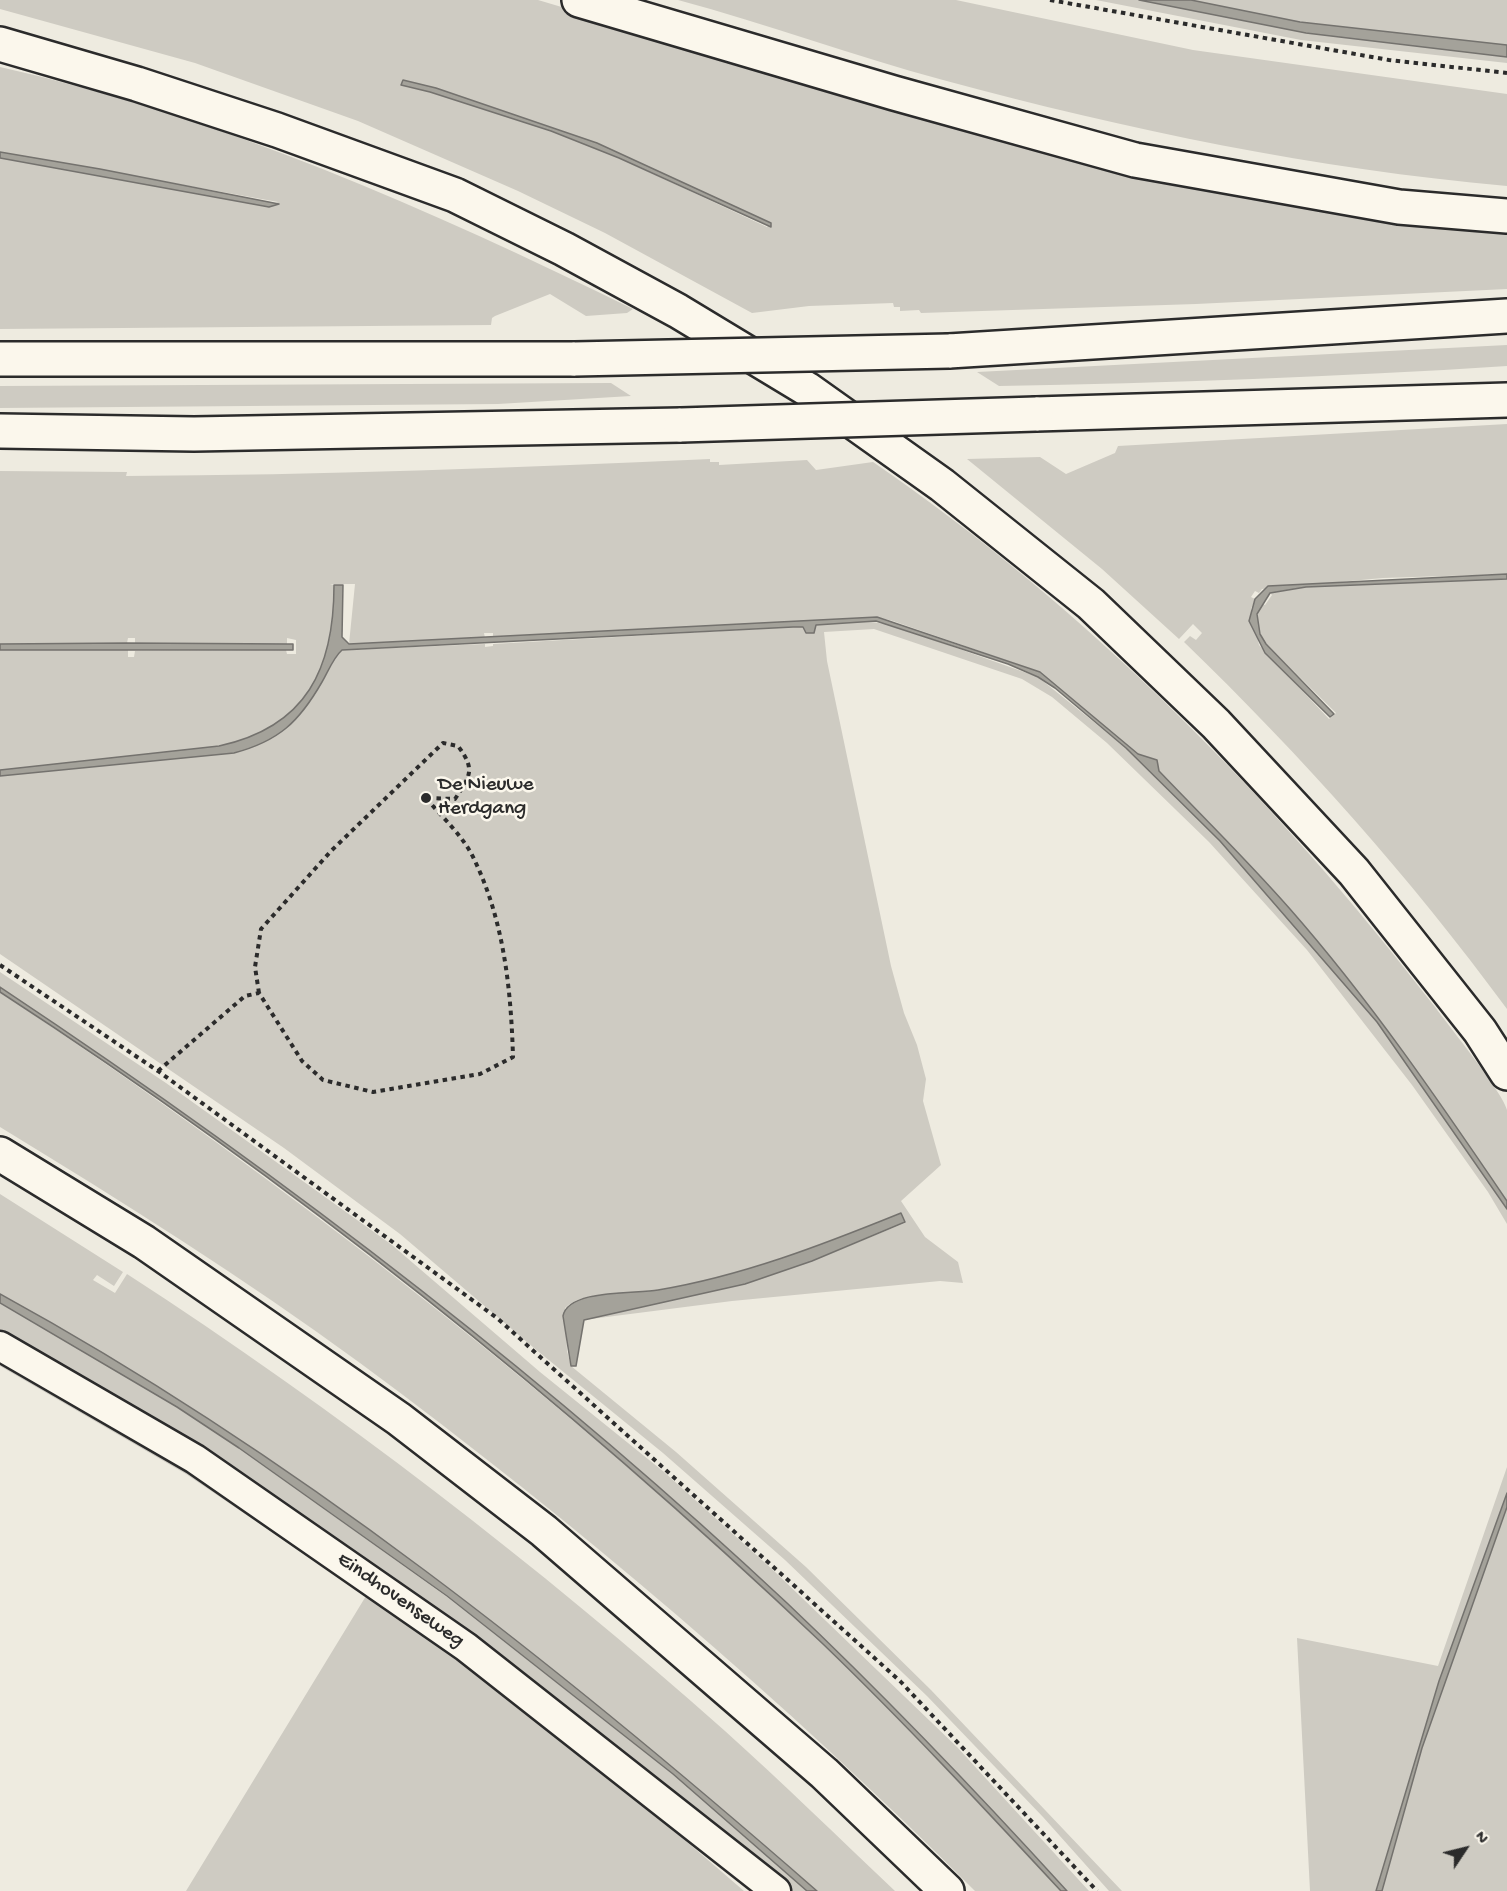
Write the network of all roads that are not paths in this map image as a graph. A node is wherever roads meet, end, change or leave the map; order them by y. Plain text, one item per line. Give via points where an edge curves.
1 (579, 0) edge
2 (0, 44) edge
3 (1507, 216) edge
4 (1507, 316) edge
5 (0, 359) edge
6 (1507, 399) edge
7 (0, 431) edge
8 (1507, 1073) edge
9 (0, 1154) edge
10 (0, 1346) edge
11 (776, 1891) edge
12 (947, 1891) edge

1 - 3 highway via 1135,160 1399,207
2 - 8 highway via 277,130 455,195 668,306 807,388 942,485 1090,604 1216,724 1354,872 1480,1031
4 - 5 highway, bridge via 949,351 575,359
6 - 7 highway, bridge via 681,425 194,434
9 - 12 highway via 174,1263 399,1419 535,1524 824,1773
10 - 11 street, Eindhovenseweg via 195,1459 447,1634

